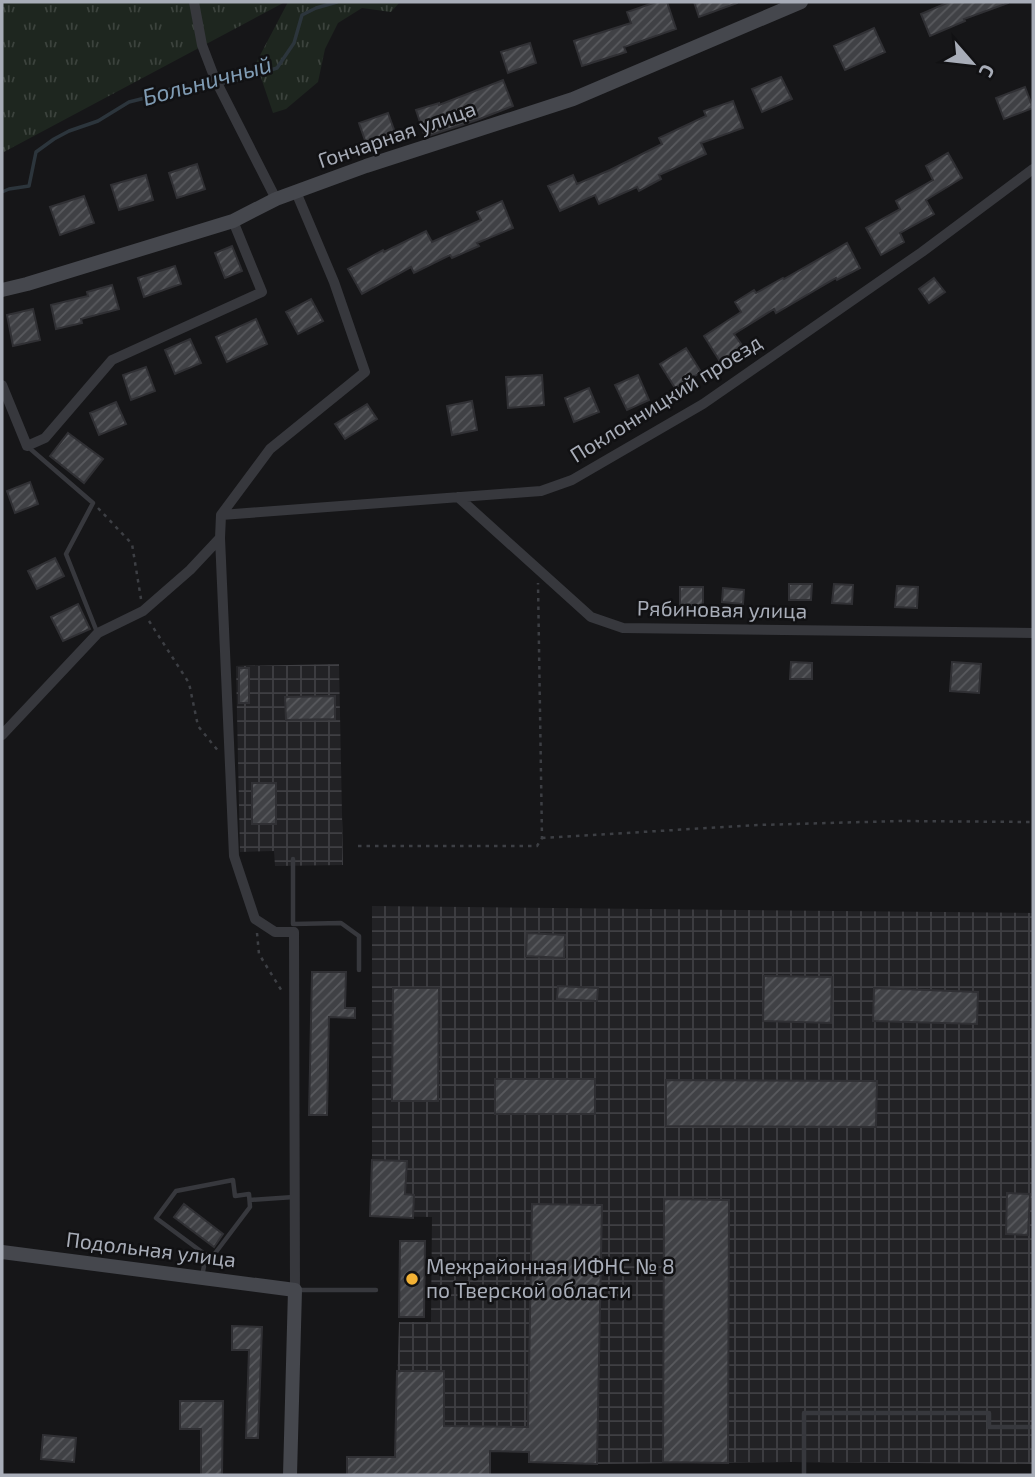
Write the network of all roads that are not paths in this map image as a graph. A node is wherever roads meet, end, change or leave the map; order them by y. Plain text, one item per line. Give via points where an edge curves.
1 (194, 2) edge
2 (801, 2) edge
3 (1033, 169) edge
4 (296, 191) junction
5 (276, 199) junction
6 (233, 222) junction
7 (2, 290) edge
8 (2, 385) edge
9 (27, 446) junction
10 (458, 497) junction
11 (221, 515) junction
12 (220, 538) junction
13 (97, 633) junction
14 (1033, 633) edge
15 (2, 735) edge
16 (293, 859) dead end
17 (293, 928) junction
18 (359, 970) dead end
19 (295, 1197) junction
20 (250, 1200) junction
21 (2, 1252) edge
22 (206, 1255) junction
23 (202, 1278) junction
24 (295, 1290) junction
25 (376, 1290) dead end
26 (1033, 1427) edge
27 (290, 1475) edge
28 (804, 1475) edge

1 - 5 street via 202,45 215,79
2 - 4 street, Гончарная улица via 573,99
3 - 10 street, Поклонницкий проезд via 703,404 572,480 541,491
4 - 5 street, Гончарная улица
4 - 11 street via 365,372 270,449
5 - 6 street, Гончарная улица
6 - 7 street, Гончарная улица
6 - 9 street via 262,292 113,360 45,438
8 - 9 street
9 - 13 lane via 93,503 66,554
10 - 11 street, Поклонницкий проезд
10 - 14 street, Рябиновая улица via 591,617 623,628
11 - 12 street
12 - 13 street via 143,611
12 - 17 street via 234,856 255,919 275,932
13 - 15 street
16 - 17 lane
17 - 18 lane via 341,923 359,936
17 - 19 street
19 - 20 lane
19 - 24 street
20 - 22 lane via 250,1207 213,1256
20 - 22 lane via 249,1194 235,1196 233,1181 176,1191 156,1218
21 - 23 street, Подольная улица
22 - 23 lane
23 - 24 street, Подольная улица
24 - 25 lane
24 - 27 street
26 - 28 lane via 989,1427 989,1413 804,1413

